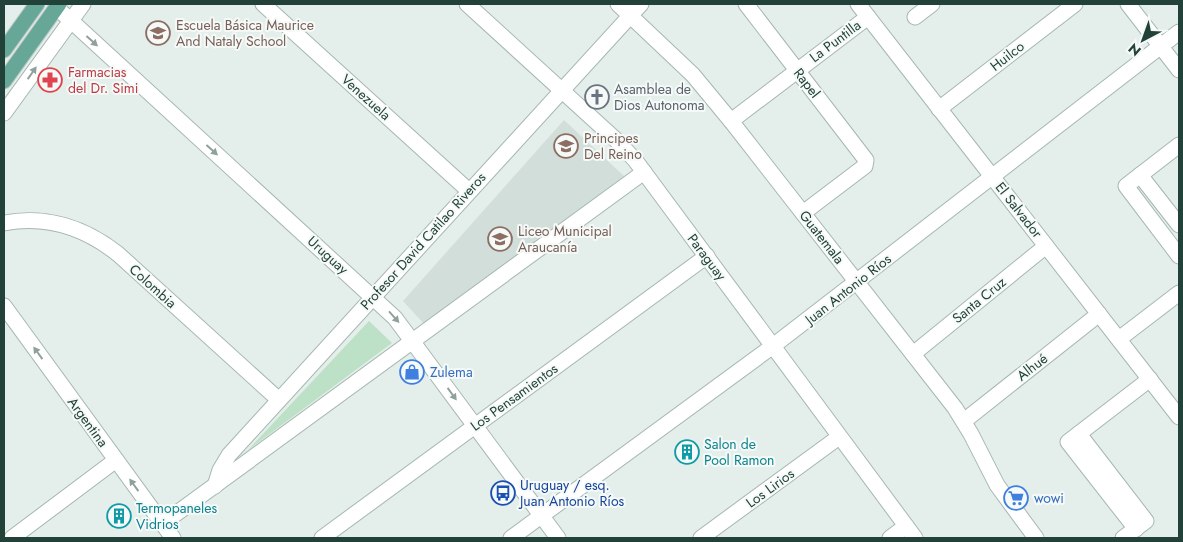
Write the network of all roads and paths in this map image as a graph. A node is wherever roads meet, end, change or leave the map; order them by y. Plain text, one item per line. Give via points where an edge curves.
1 (37, 4) edge
2 (83, 4) edge
3 (263, 4) edge
4 (467, 4) edge
5 (618, 4) edge
6 (642, 4) edge
7 (746, 4) edge
8 (858, 4) edge
9 (932, 4) edge
10 (1075, 4) edge
11 (1128, 4) edge
12 (57, 5) edge
13 (631, 15) junction
14 (868, 17) junction
15 (915, 17) dead end
16 (70, 20) junction
17 (1179, 32) edge
18 (1161, 46) junction
19 (4, 50) edge
20 (797, 70) junction
21 (1179, 70) edge
22 (4, 81) edge
23 (562, 90) junction
24 (939, 108) junction
25 (4, 113) edge
26 (731, 121) junction
27 (1179, 145) edge
28 (644, 172) junction
29 (1140, 175) junction
30 (993, 177) junction
31 (469, 191) junction
32 (803, 213) junction
33 (4, 223) edge
34 (1179, 225) edge
35 (1046, 246) junction
36 (707, 256) junction
37 (1179, 256) edge
38 (857, 282) junction
39 (1179, 293) edge
40 (372, 296) junction
41 (4, 306) edge
42 (1100, 314) junction
43 (1119, 339) junction
44 (413, 340) junction
45 (773, 346) junction
46 (913, 354) junction
47 (1150, 379) junction
48 (279, 400) junction
49 (1179, 417) edge
50 (964, 421) junction
51 (475, 425) junction
52 (838, 437) junction
53 (116, 460) junction
54 (215, 486) junction
55 (542, 516) junction
56 (162, 524) junction
57 (1135, 529) edge
58 (911, 532) edge
59 (12, 538) edge
60 (173, 538) edge
61 (322, 538) edge
62 (511, 538) edge
63 (558, 538) edge
64 (701, 538) edge
65 (890, 538) edge
66 (1036, 538) edge

1 - 19 main road
2 - 16 street
3 - 31 street, Venezuela
4 - 23 street, Paraguay
5 - 13 street, Guatemala
6 - 13 street, Profesor David Catilao Riveros
7 - 20 street, Rapel
8 - 14 street, El Salvador
9 - 15 street
10 - 24 street, Huilco
11 - 18 street
12 - 16 street, Uruguay
12 - 22 main road
13 - 23 street, Profesor David Catilao Riveros
13 - 26 street, Guatemala via 693,75
14 - 20 street, La Puntilla
14 - 24 street, El Salvador
25 -> 16 street
16 -> 40 street, Uruguay
17 - 18 street, Juan Antonio Ríos
18 - 21 street
18 - 30 street, Juan Antonio Ríos
20 - 26 street, La Puntilla
20 - 32 street, Rapel via 867,162
23 - 28 street, Paraguay via 615,139
23 - 31 street, Profesor David Catilao Riveros
24 - 30 street, El Salvador
26 - 32 street, Guatemala
27 - 29 street
28 - 36 street, Paraguay
28 - 44 street
29 - 34 street
29 - 37 street via 1126,186
30 - 35 street, El Salvador
30 - 38 street, Juan Antonio Ríos
31 - 40 street, Profesor David Catilao Riveros
32 - 38 street, Guatemala
33 - 48 street, Colombia via 33,220 57,223 98,240 118,254
35 - 42 street, El Salvador
35 - 46 street, Santa Cruz
36 - 45 street, Paraguay
36 - 51 street, Los Pensamientos
38 - 45 street, Juan Antonio Ríos
38 - 46 street, Guatemala
39 - 43 street
40 -> 44 street, Uruguay
40 - 48 street, Profesor David Catilao Riveros
53 -> 41 street, Argentina
42 - 43 street, El Salvador
42 - 50 street, Alhué
43 - 47 street, El Salvador
44 -> 51 street, Uruguay
44 - 54 street
45 - 52 street, Paraguay
45 - 55 street, Juan Antonio Ríos
46 - 50 street, Guatemala
47 - 49 street, El Salvador
47 - 57 street via 1074,438
48 - 54 street, Profesor David Catilao Riveros via 229,454
50 - 66 street, Guatemala via 996,485
51 - 55 street, Uruguay
51 - 61 street, Los Pensamientos
52 - 58 street, Paraguay
52 - 64 street, Los Lirios
56 -> 53 street, Argentina
53 - 59 street
54 - 56 street
55 - 62 street, Juan Antonio Ríos
55 - 63 street, Uruguay
56 - 60 street, Argentina
58 - 65 street

